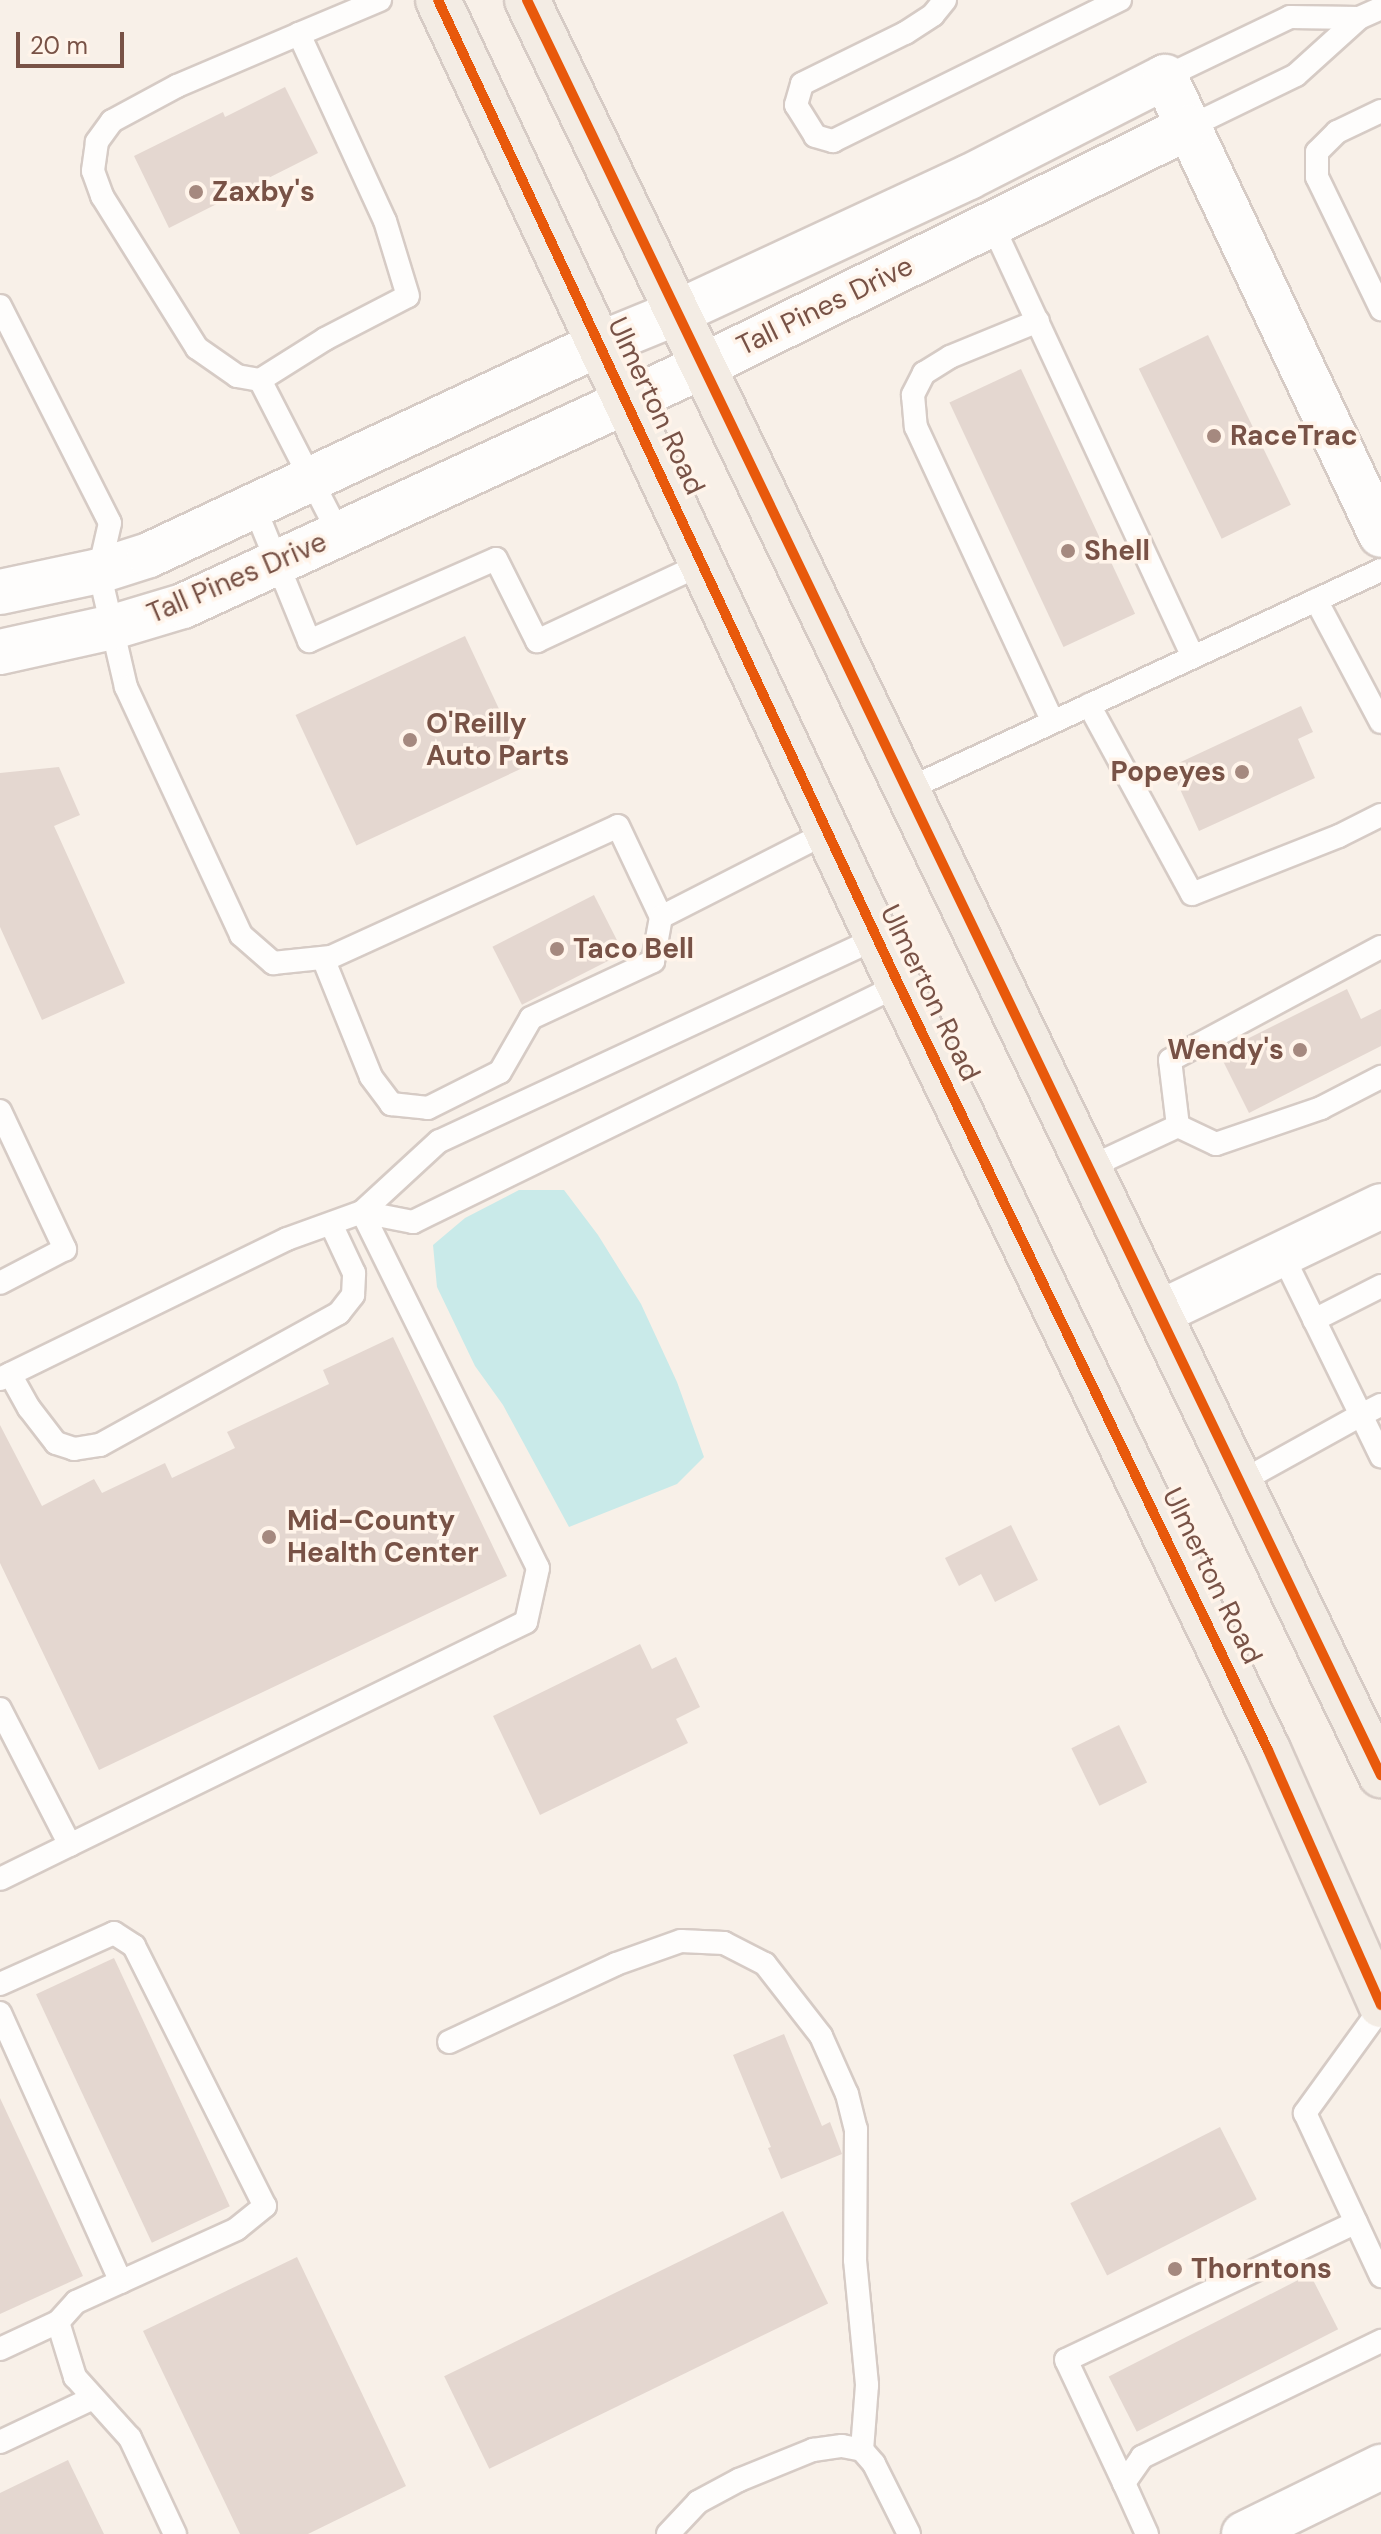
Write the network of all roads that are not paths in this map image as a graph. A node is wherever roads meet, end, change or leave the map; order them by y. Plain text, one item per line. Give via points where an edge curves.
1 (380, 0) edge
2 (438, 0) edge
3 (527, 0) edge
4 (945, 0) edge
5 (1120, 0) edge
6 (1381, 8) edge
7 (1359, 18) junction
8 (299, 34) junction
9 (1165, 77) junction
10 (1381, 111) edge
11 (1189, 127) junction
12 (992, 224) junction
13 (0, 306) edge
14 (1381, 309) edge
15 (676, 313) junction
16 (1038, 321) junction
17 (600, 344) junction
18 (701, 367) junction
19 (260, 380) junction
20 (627, 401) junction
21 (309, 480) junction
22 (254, 506) junction
23 (339, 534) junction
24 (1381, 535) edge
25 (278, 562) junction
26 (704, 563) junction
27 (1381, 570) edge
28 (99, 571) junction
29 (0, 592) edge
30 (1316, 600) junction
31 (113, 627) junction
32 (0, 652) edge
33 (1193, 657) junction
34 (1089, 705) junction
35 (1053, 722) junction
36 (1381, 722) edge
37 (906, 790) junction
38 (1381, 815) edge
39 (828, 832) junction
40 (661, 917) junction
41 (877, 938) junction
42 (1381, 947) edge
43 (323, 958) junction
44 (899, 985) junction
45 (1381, 1077) edge
46 (0, 1111) edge
47 (1178, 1126) junction
48 (1088, 1168) junction
49 (1381, 1206) edge
50 (362, 1212) junction
51 (331, 1224) junction
52 (1282, 1254) junction
53 (0, 1283) edge
54 (1381, 1286) edge
55 (1159, 1313) junction
56 (1314, 1320) junction
57 (5, 1377) edge
58 (1371, 1410) edge
59 (1381, 1456) edge
60 (1240, 1482) junction
61 (0, 1709) edge
62 (1380, 1769) edge
63 (70, 1845) junction
64 (0, 1879) edge
65 (0, 1984) edge
66 (1381, 2007) edge
67 (0, 2013) edge
68 (449, 2042) dead end
69 (1356, 2222) junction
70 (1381, 2276) edge
71 (121, 2282) junction
72 (58, 2322) junction
73 (1381, 2341) edge
74 (0, 2349) edge
75 (93, 2398) junction
76 (0, 2442) edge
77 (862, 2450) junction
78 (1381, 2467) edge
79 (1124, 2483) junction
80 (175, 2534) edge
81 (668, 2534) edge
82 (909, 2534) edge
83 (1147, 2534) edge
84 (1244, 2534) edge

1 - 8 lane
2 - 17 main road, Ulmerton Road
3 - 15 main road, Ulmerton Road
4 - 5 lane via 905,33 802,84 796,105 815,136 833,141
6 - 7 lane, Tall Pines Drive
7 - 9 lane, Tall Pines Drive via 1290,17
7 - 11 lane, Tall Pines Drive via 1296,75
8 - 19 lane via 385,221 408,296
8 - 19 lane via 177,86 112,121 97,142 93,171 102,196 197,348 237,376
9 - 11 street
9 - 15 street, Tall Pines Drive via 969,177
10 - 14 lane via 1337,132 1317,152 1317,177
11 - 12 street, Tall Pines Drive
11 - 24 street
12 - 16 lane
12 - 18 street, Tall Pines Drive
13 - 28 lane via 110,523
15 - 17 street, Tall Pines Drive
15 - 18 main road, Ulmerton Road
16 - 33 lane
16 - 35 lane via 950,357 924,373 913,395 916,427
17 - 20 main road, Ulmerton Road
17 - 21 street, Tall Pines Drive
18 - 20 street, Tall Pines Drive
18 - 37 main road, Ulmerton Road
19 - 21 lane
20 - 23 street, Tall Pines Drive
20 - 26 main road, Ulmerton Road
21 - 22 street, Tall Pines Drive
21 - 23 lane
22 - 25 lane
22 - 28 street, Tall Pines Drive via 149,555
23 - 25 street, Tall Pines Drive
25 - 26 lane via 309,641 496,559 537,641
25 - 31 street, Tall Pines Drive via 183,606
26 - 39 main road, Ulmerton Road
27 - 30 lane
28 - 29 street, Tall Pines Drive
28 - 31 lane
30 - 33 lane
30 - 36 lane
31 - 32 street, Tall Pines Drive
31 - 43 lane via 126,687 241,935 273,963
33 - 34 lane
34 - 35 lane
34 - 38 lane via 1192,894
35 - 37 lane
37 - 48 main road, Ulmerton Road
39 - 40 lane
39 - 41 main road, Ulmerton Road
40 - 43 lane via 618,826
40 - 43 lane via 653,961 531,1018 500,1072 428,1108 391,1104 371,1077
41 - 44 main road, Ulmerton Road
41 - 50 lane via 439,1141
42 - 47 lane via 1170,1060
44 - 50 lane via 413,1222
44 - 66 main road, Ulmerton Road via 1268,1750
45 - 47 lane via 1321,1108 1216,1144
46 - 53 lane via 65,1249
47 - 48 lane
48 - 55 main road, Ulmerton Road
49 - 52 street
50 - 51 lane
50 - 63 lane via 538,1568 526,1622
51 - 57 lane via 287,1239
51 - 57 lane via 354,1273 353,1295 339,1313 100,1445 74,1449 56,1443
52 - 55 street
52 - 56 lane
54 - 56 lane
55 - 60 main road, Ulmerton Road
56 - 58 lane
58 - 59 lane
58 - 60 lane
60 - 62 main road, Ulmerton Road
61 - 63 lane
63 - 64 lane
65 - 71 lane via 114,1933 134,1946 265,2206 237,2229
66 - 69 lane via 1305,2113
67 - 71 lane
68 - 77 lane via 616,1964 681,1941 724,1943 765,1964 821,2036 856,2129 855,2260 867,2385
69 - 70 lane
69 - 79 lane via 1066,2360
71 - 72 lane via 76,2302
72 - 74 lane
72 - 75 lane via 75,2377
73 - 79 lane via 1142,2457
75 - 76 lane
75 - 80 lane via 130,2438
77 - 81 lane via 813,2450 739,2480 698,2502
77 - 82 lane
78 - 84 street
79 - 83 lane

